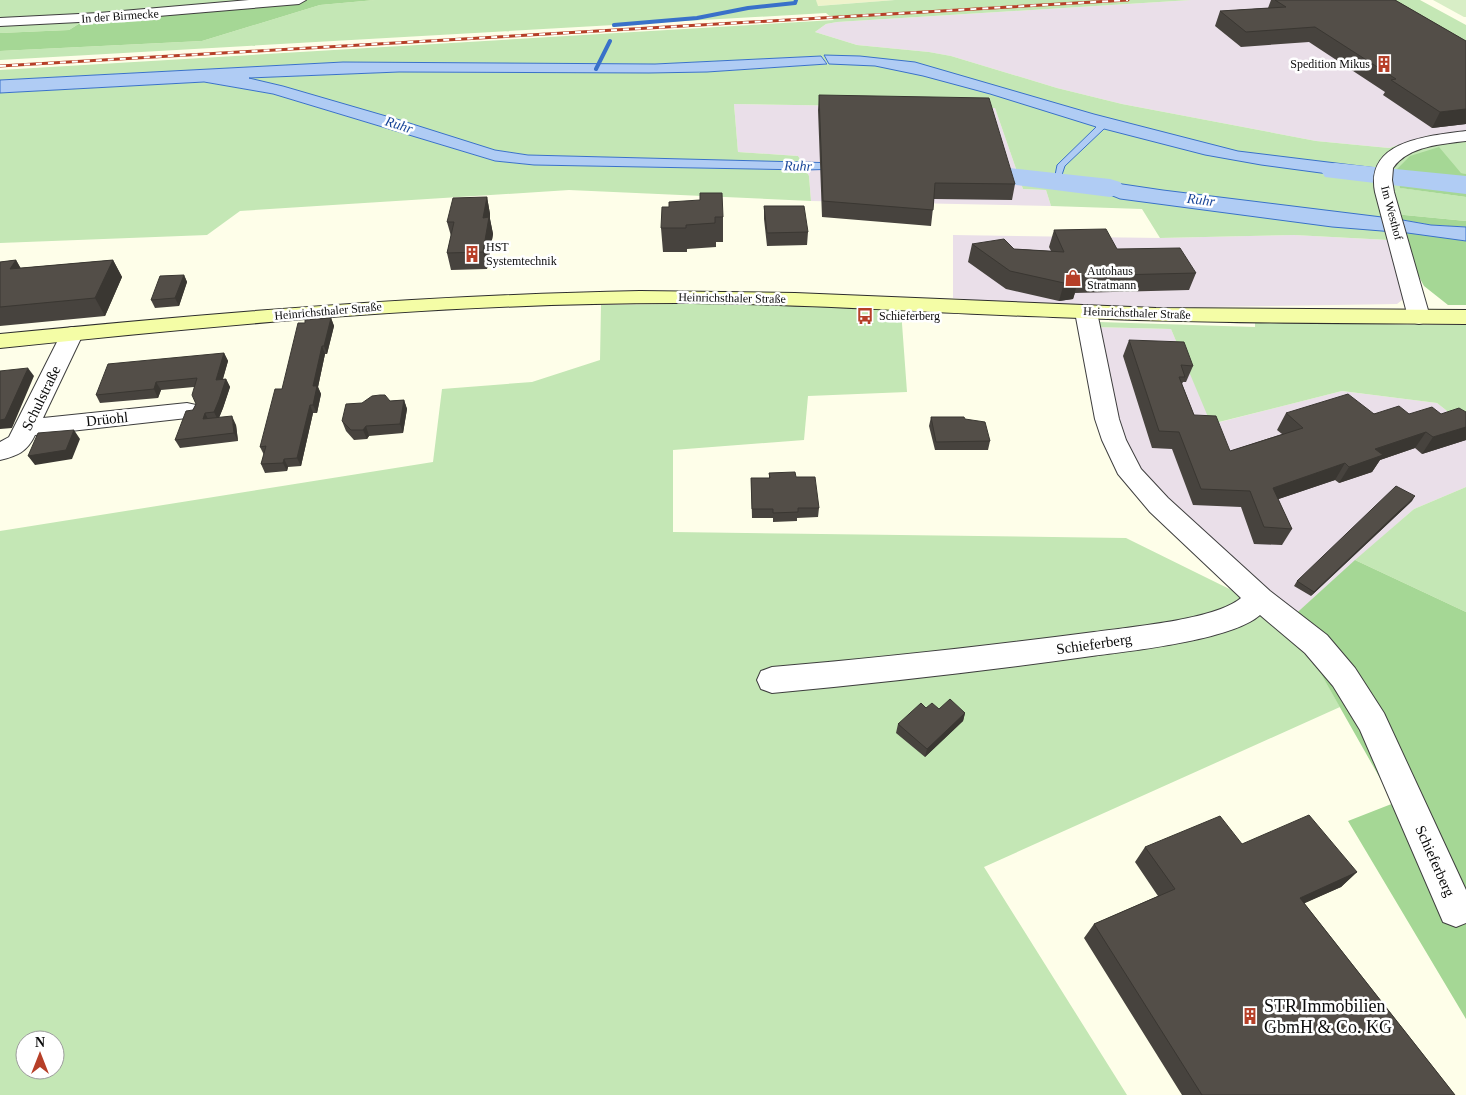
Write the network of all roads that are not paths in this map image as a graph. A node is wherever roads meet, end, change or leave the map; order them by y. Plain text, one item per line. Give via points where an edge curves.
1 (299, 0) edge
2 (0, 22) edge
3 (1466, 136) edge
4 (1086, 312) junction
5 (1419, 317) junction
6 (1466, 317) edge
7 (72, 334) junction
8 (0, 341) edge
9 (187, 411) edge
10 (27, 428) junction
11 (0, 451) edge
12 (1260, 599) junction
13 (772, 680) dead end
14 (1456, 909) dead end

1 - 2 street, In der Birmecke via 89,18
3 - 5 street, Im Westhof via 1416,146 1393,156 1384,168 1383,183
4 - 5 main road, Heinrichsthaler Straße
4 - 7 main road, Heinrichsthaler Straße via 740,297 591,298 421,304
4 - 12 street, Schieferberg via 1107,419 1131,474 1159,505
5 - 6 main road, Heinrichsthaler Straße
7 - 8 main road, Heinrichsthaler Straße
7 - 10 street, Schulstraße
9 - 10 street, Drüohl
10 - 11 street, Schulstraße via 19,442
12 - 13 street, Schieferberg via 1231,618 1148,636 965,661
12 - 14 street, Schieferberg via 1316,644 1358,698 1373,724

